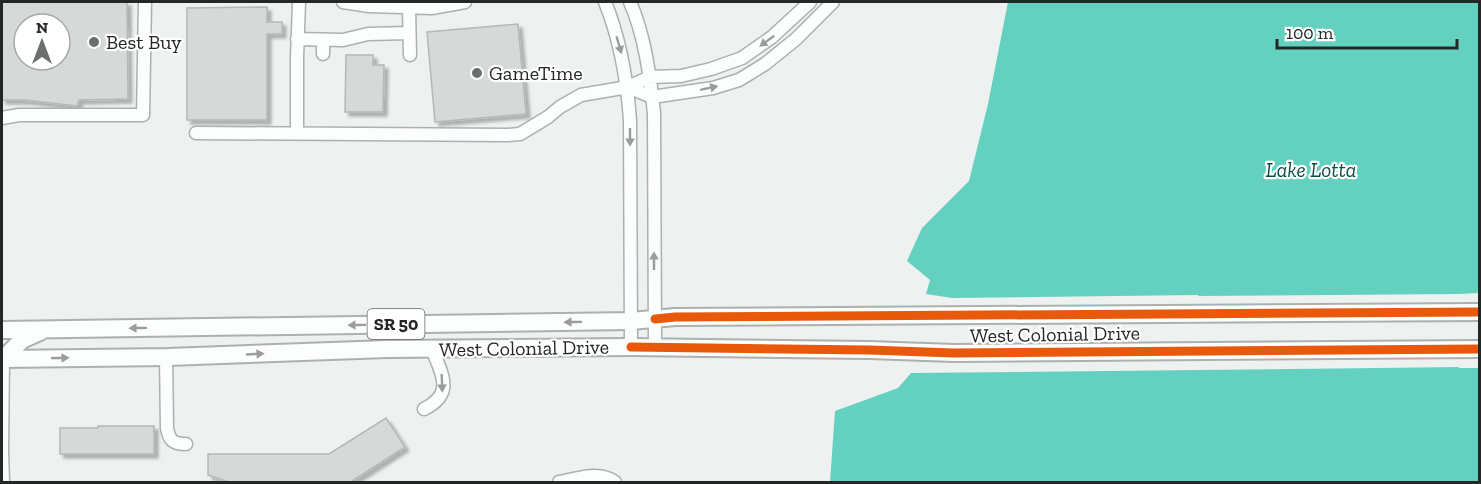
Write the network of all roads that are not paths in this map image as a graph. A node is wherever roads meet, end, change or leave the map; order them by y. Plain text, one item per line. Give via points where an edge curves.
1 (145, 2) edge
2 (299, 2) edge
3 (343, 2) edge
4 (465, 2) edge
5 (605, 2) edge
6 (630, 2) edge
7 (810, 2) edge
8 (833, 2) edge
9 (409, 8) junction
10 (410, 33) junction
11 (297, 39) junction
12 (323, 40) junction
13 (323, 54) dead end
14 (410, 55) dead end
15 (650, 76) junction
16 (628, 87) junction
17 (652, 97) junction
18 (2, 118) edge
19 (196, 133) dead end
20 (297, 134) junction
21 (1479, 312) edge
22 (655, 319) junction
23 (631, 321) junction
24 (48, 329) junction
25 (2, 330) edge
26 (631, 347) junction
27 (655, 347) junction
28 (432, 349) junction
29 (1479, 349) edge
30 (166, 357) junction
31 (2, 359) edge
32 (424, 410) dead end
33 (186, 444) dead end
34 (2, 456) edge
35 (3, 483) edge
36 (560, 483) edge
37 (615, 483) edge

1 - 18 street via 143,115
2 - 11 street
3 - 9 street
4 - 9 street
5 -> 16 street
6 - 15 street
7 -> 15 street via 772,38 742,58 691,74
17 -> 8 street via 739,80 796,39
9 - 10 street
10 - 12 street
10 - 14 street
11 - 12 street
11 - 20 street
12 - 13 street
15 - 16 street
15 - 17 street
16 - 17 street
16 - 20 street via 581,95 520,134 324,128
16 -> 23 street
22 -> 17 street
19 - 20 street
21 - 22 highway, West Colonial Drive / SR 50
22 - 23 highway, West Colonial Drive / SR 50
22 - 27 street
23 -> 24 highway, West Colonial Drive / SR 50
23 - 26 street
24 - 25 highway, West Colonial Drive / SR 50
24 - 31 highway via 22,340
26 - 27 highway, West Colonial Drive / SR 50
26 - 28 highway, West Colonial Drive / SR 50
27 - 29 highway, West Colonial Drive / SR 50 via 954,353
30 -> 28 highway, West Colonial Drive / SR 50
28 -> 32 street via 442,374 443,389 434,405
31 -> 30 highway, West Colonial Drive / SR 50
30 - 33 street via 169,438
31 - 34 street
34 - 35 street
36 - 37 street via 588,476 609,478

